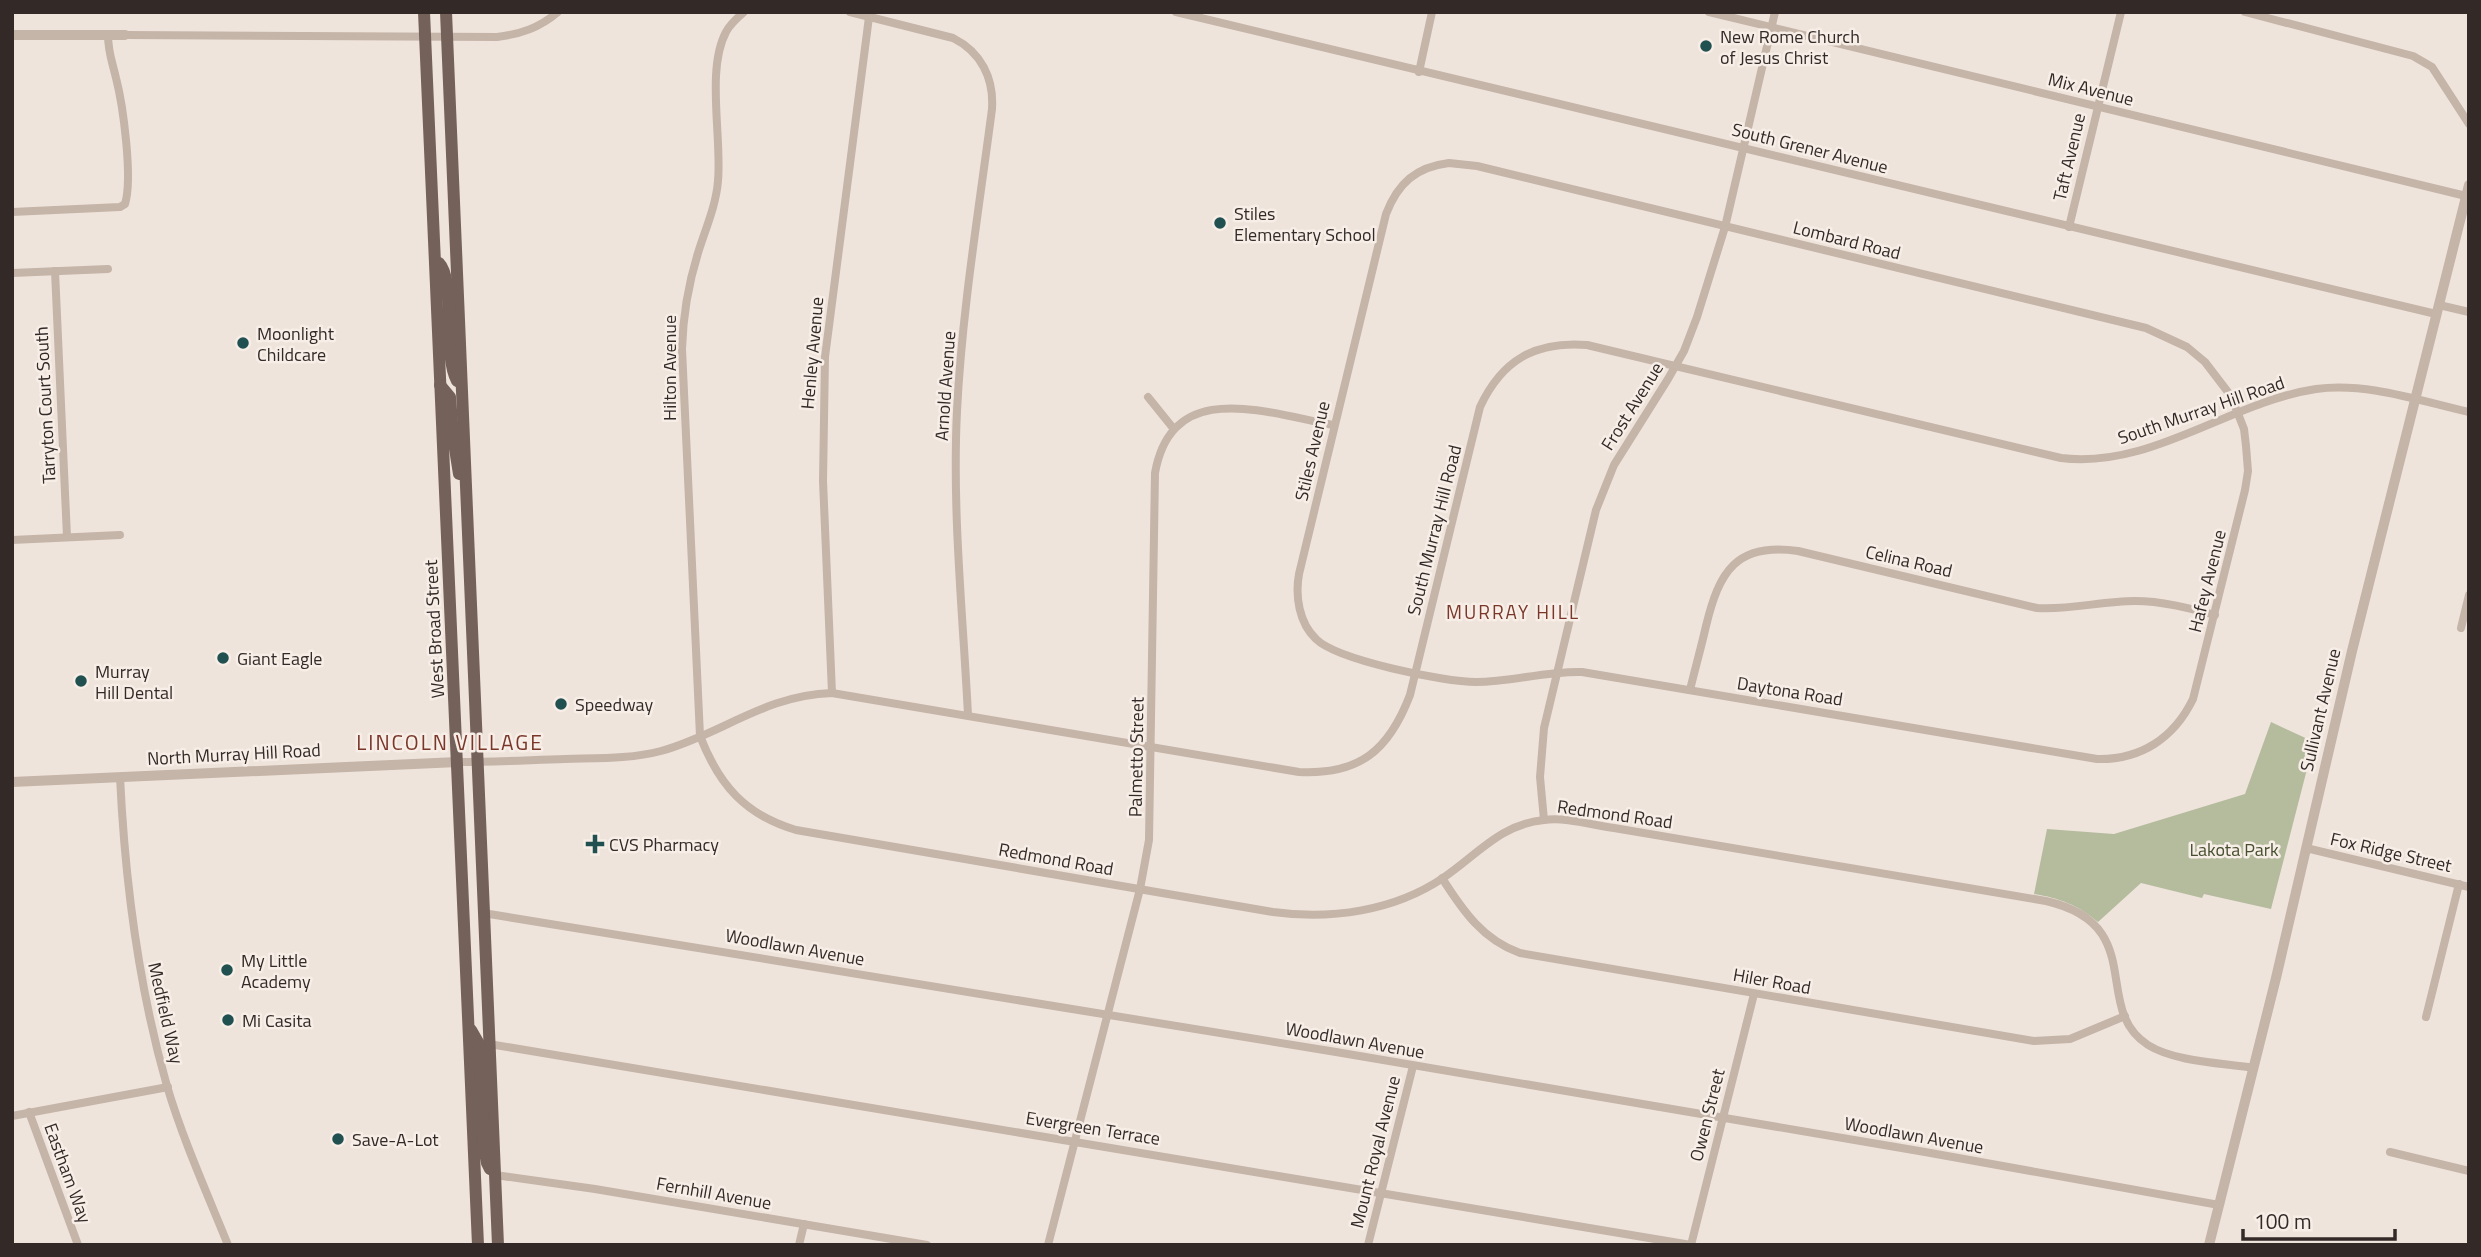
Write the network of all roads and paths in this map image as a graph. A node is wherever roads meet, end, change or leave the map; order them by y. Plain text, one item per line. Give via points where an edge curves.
1 (424, 12) edge
2 (446, 12) edge
3 (558, 12) edge
4 (744, 12) edge
5 (850, 12) edge
6 (1175, 12) edge
7 (1432, 12) edge
8 (1709, 12) edge
9 (1774, 12) edge
10 (2121, 12) edge
11 (2245, 12) edge
12 (869, 17) junction
13 (1771, 27) junction
14 (12, 34) edge
15 (108, 35) junction
16 (125, 35) joint
17 (425, 36) junction
18 (447, 36) junction
19 (1419, 72) junction
20 (2097, 106) junction
21 (2469, 124) edge
22 (1742, 148) junction
23 (1414, 173) joint
24 (2467, 190) edge
25 (12, 212) edge
26 (1725, 227) junction
27 (2069, 227) junction
28 (435, 259) junction
29 (108, 269) dead end
30 (55, 271) junction
31 (12, 273) edge
32 (2438, 310) junction
33 (2469, 312) edge
34 (1675, 366) junction
35 (440, 385) junction
36 (461, 387) junction
37 (1147, 397) dead end
38 (2415, 400) junction
39 (2469, 412) edge
40 (2238, 414) junction
41 (1334, 425) junction
42 (1173, 428) junction
43 (465, 486) junction
44 (120, 535) dead end
45 (67, 537) junction
46 (12, 540) edge
47 (2469, 595) edge
48 (2214, 615) junction
49 (2460, 628) dead end
50 (1557, 671) junction
51 (1415, 673) junction
52 (1690, 690) junction
53 (832, 693) junction
54 (968, 715) junction
55 (700, 736) junction
56 (2157, 744) joint
57 (1152, 747) junction
58 (458, 762) junction
59 (477, 762) junction
60 (120, 777) junction
61 (12, 782) edge
62 (1544, 820) junction
63 (2306, 848) junction
64 (1442, 878) junction
65 (2464, 886) edge
66 (1140, 889) junction
67 (484, 913) junction
68 (1754, 994) junction
69 (1106, 1015) junction
70 (2124, 1016) junction
71 (2426, 1017) dead end
72 (470, 1027) junction
73 (489, 1044) junction
74 (1413, 1066) junction
75 (2254, 1069) junction
76 (167, 1087) junction
77 (29, 1112) junction
78 (12, 1115) edge
79 (1722, 1118) junction
80 (1074, 1141) junction
81 (2390, 1152) dead end
82 (2469, 1171) edge
83 (495, 1175) junction
84 (1380, 1192) junction
85 (2220, 1205) junction
86 (804, 1224) junction
87 (78, 1245) edge
88 (228, 1245) edge
89 (478, 1245) edge
90 (498, 1245) edge
91 (799, 1245) edge
92 (927, 1245) edge
93 (1048, 1245) edge
94 (1368, 1245) edge
95 (1691, 1245) edge
96 (2210, 1245) edge

1 - 17 main road, West Broad Street
2 - 18 main road, West Broad Street
3 - 18 street via 544,24 514,35
4 - 55 street, Hilton Avenue via 725,33 717,62 718,183 689,283 683,324
5 - 12 street
6 - 19 street, South Grener Avenue
7 - 19 street
8 - 13 street, Mix Avenue
9 - 13 street, Frost Avenue
10 - 20 street, Taft Avenue
11 - 21 street via 2413,55 2432,67
12 - 53 street, Henley Avenue via 824,369 823,481
12 - 54 street, Arnold Avenue via 953,38 970,47 990,81 992,109 959,370 956,459
13 - 20 street, Mix Avenue
13 - 22 street, Frost Avenue
14 - 15 street
15 - 16 street
15 - 25 street via 127,160 125,204
16 - 17 street
17 - 18 street
17 - 28 main road, West Broad Street
18 - 36 main road, West Broad Street
19 - 22 street, South Grener Avenue
20 - 24 street, Mix Avenue
20 - 27 street, Taft Avenue
22 - 26 street, Frost Avenue
22 - 27 street, South Grener Avenue
23 - 26 street, Lombard Road via 1450,163 1477,166
23 - 41 street, Stiles Avenue via 1392,198 1386,214
24 - 32 street, Sullivant Avenue
26 - 34 street, Frost Avenue via 1697,317
26 - 40 street, Lombard Road via 2146,328 2196,354 2224,385
27 - 32 street, South Grener Avenue
28 - 35 main road, West Broad Street
28 - 36 main road via 442,266 449,313 450,362
29 - 30 street
30 - 31 street
30 - 45 street, Tarryton Court South
32 - 33 street, South Grener Avenue
32 - 38 street, Sullivant Avenue
34 - 40 street, South Murray Hill Road via 2077,460 2126,455
34 - 50 street, Frost Avenue via 1604,488
34 - 51 street, South Murray Hill Road via 1587,345 1561,344 1524,355 1498,378 1480,407
35 - 43 main road via 450,397 455,457
35 - 58 main road, West Broad Street
36 - 43 main road, West Broad Street
37 - 42 street
38 - 39 street, South Murray Hill Road
38 - 40 street, South Murray Hill Road via 2362,389 2328,388
38 - 63 street, Sullivant Avenue
40 - 48 street, Hafey Avenue via 2248,471
41 - 42 street via 1217,407 1189,416
41 - 51 street, Stiles Avenue via 1297,588 1302,617 1327,647
42 - 57 street, Palmetto Street via 1155,473
43 - 59 main road, West Broad Street
44 - 45 street
45 - 46 street
47 - 49 street
48 - 52 street, Celina Road via 2136,601 2037,608 1798,551 1760,550 1737,562 1720,581
48 - 56 street, Hafey Avenue via 2193,699 2178,724
50 - 51 street, Daytona Road via 1475,682
50 - 52 street, Daytona Road
50 - 62 street, Frost Avenue via 1541,752
51 - 57 street, South Murray Hill Road via 1400,720 1388,739 1370,756 1348,767 1299,772
52 - 56 street, Daytona Road via 2097,759 2129,757
53 - 54 street, South Murray Hill Road
53 - 55 street, South Murray Hill Road via 781,700
54 - 57 street, South Murray Hill Road
55 - 59 street, South Murray Hill Road via 639,755
55 - 66 street, Redmond Road via 714,771 736,796 783,827
57 - 66 street, Palmetto Street via 1150,831
58 - 59 street, South Murray Hill Road
58 - 60 street, North Murray Hill Road
58 - 72 main road, West Broad Street
59 - 67 main road, West Broad Street
60 - 61 street, North Murray Hill Road
60 - 76 street, Medfield Way via 133,934
62 - 64 street, Redmond Road via 1504,832
62 - 70 street, Redmond Road via 2058,904 2086,918 2107,943
63 - 65 street, Fox Ridge Street
63 - 75 street, Sullivant Avenue
64 - 66 street, Redmond Road via 1384,905 1324,915 1273,912
64 - 68 street, Hiler Road via 1462,910 1502,947
65 - 71 street
66 - 69 street, Palmetto Street
67 - 69 street, Woodlawn Avenue
67 - 73 main road, West Broad Street
68 - 70 street, Hiler Road via 2034,1041 2070,1039
68 - 79 street, Owen Street
69 - 74 street, Woodlawn Avenue
69 - 80 street, Palmetto Street
70 - 75 street, Redmond Road via 2136,1035 2161,1051
72 - 83 main road via 479,1044 486,1158
72 - 89 main road, West Broad Street
73 - 80 street, Evergreen Terrace
73 - 83 main road, West Broad Street
74 - 79 street, Woodlawn Avenue
74 - 84 street, Mount Royal Avenue
75 - 85 street, Sullivant Avenue
76 - 77 street
76 - 88 street, Medfield Way
77 - 78 street
77 - 87 street, Eastham Way
79 - 85 street, Woodlawn Avenue
79 - 95 street, Owen Street
80 - 84 street, Evergreen Terrace
80 - 93 street, Palmetto Street
81 - 82 street
83 - 86 street, Fernhill Avenue
83 - 90 main road, West Broad Street
84 - 94 street, Mount Royal Avenue
84 - 95 street, Evergreen Terrace
85 - 96 street, Sullivant Avenue
86 - 91 street
86 - 92 street, Fernhill Avenue

